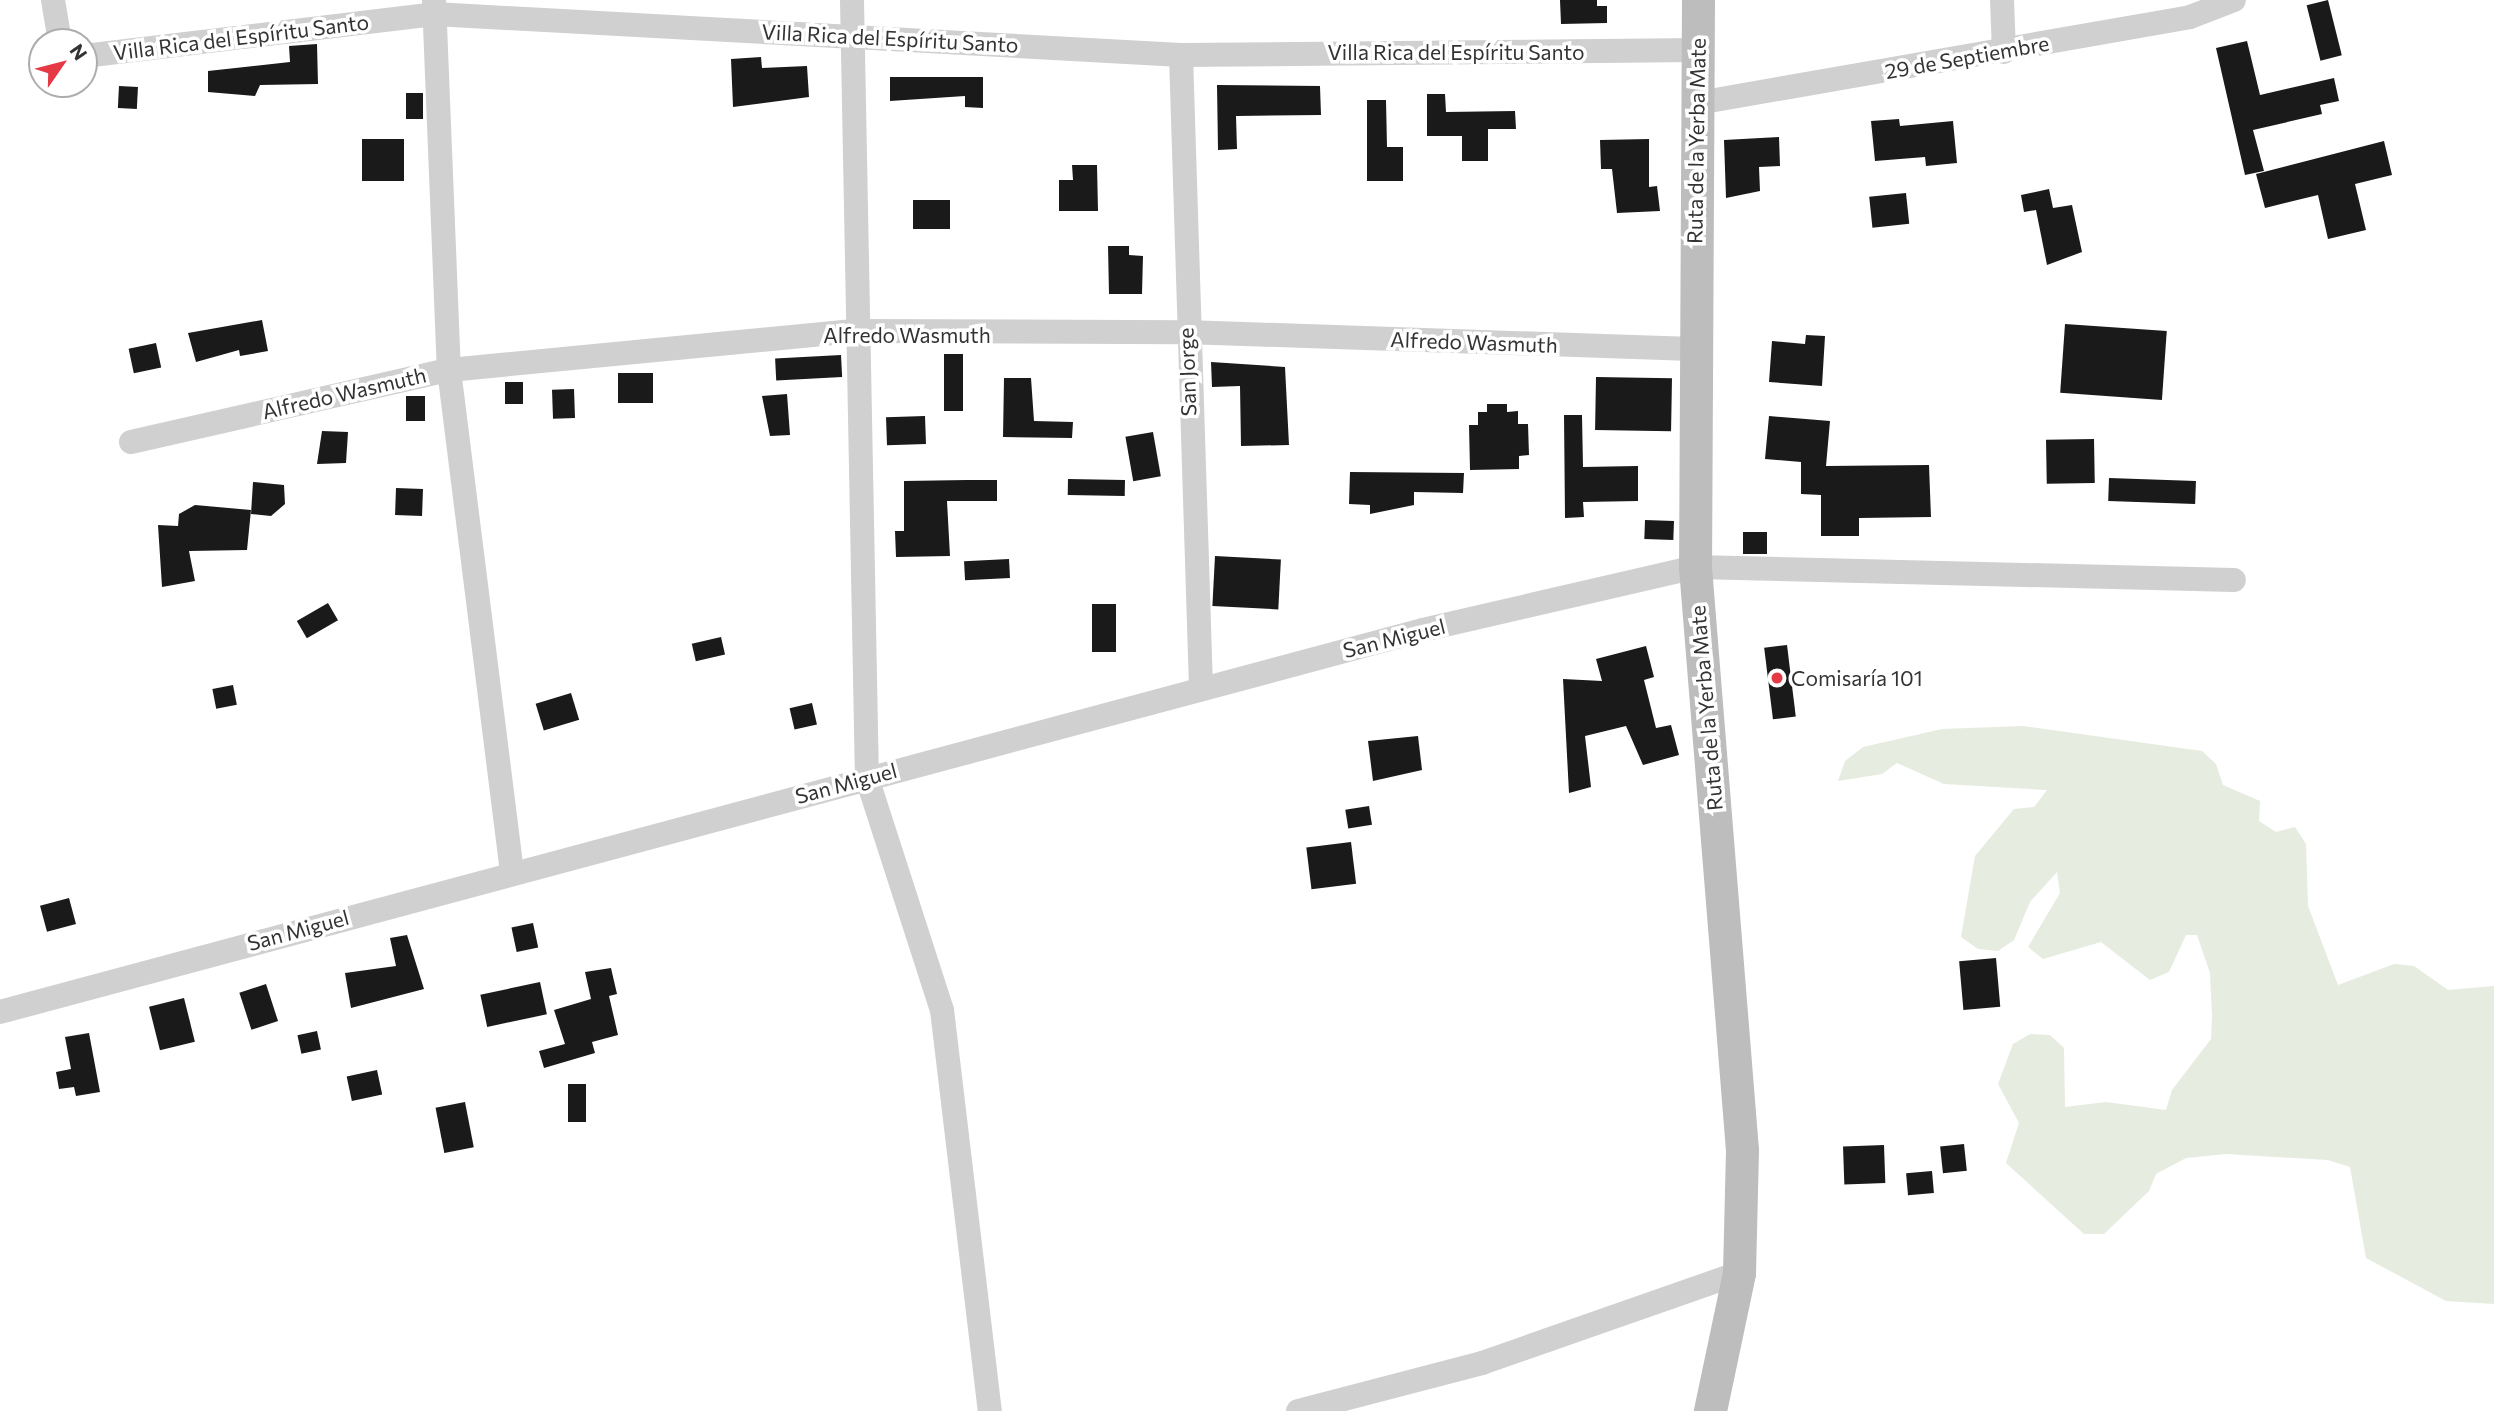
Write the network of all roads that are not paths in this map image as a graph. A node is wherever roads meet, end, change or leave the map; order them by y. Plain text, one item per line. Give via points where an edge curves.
1 (53, 0) edge
2 (852, 0) edge
3 (1698, 0) edge
4 (2002, 0) edge
5 (2234, 0) edge
6 (434, 7) edge
7 (58, 28) edge
8 (851, 35) junction
9 (1698, 50) junction
10 (2004, 52) junction
11 (98, 54) edge
12 (1181, 54) junction
13 (1698, 103) junction
14 (856, 331) junction
15 (1185, 332) junction
16 (1692, 349) junction
17 (449, 370) junction
18 (131, 442) dead end
19 (1695, 567) junction
20 (2234, 580) dead end
21 (1201, 689) junction
22 (867, 778) junction
23 (512, 872) junction
24 (0, 1012) edge
25 (1739, 1273) junction
26 (989, 1411) edge
27 (1298, 1411) edge
28 (1710, 1411) edge

1 - 7 street
2 - 8 street
3 - 9 main road, Ruta de la Yerba Mate
4 - 10 street
5 - 10 street, 29 de Septiembre via 2190,17
6 - 8 street, Villa Rica del Espíritu Santo
6 - 11 street, Villa Rica del Espíritu Santo
6 - 17 street
8 - 12 street, Villa Rica del Espíritu Santo
8 - 14 street
9 - 12 street, Villa Rica del Espíritu Santo
9 - 13 main road, Ruta de la Yerba Mate
10 - 13 street, 29 de Septiembre
12 - 15 street, San Jorge
13 - 16 main road, Ruta de la Yerba Mate
14 - 15 street, Alfredo Wasmuth
14 - 17 street, Alfredo Wasmuth
14 - 22 street
15 - 16 street, Alfredo Wasmuth
15 - 21 street, San Jorge
16 - 19 main road, Ruta de la Yerba Mate
17 - 18 street, Alfredo Wasmuth
17 - 23 street
19 - 20 street, San Miguel
19 - 21 street, San Miguel
19 - 25 main road, Ruta de la Yerba Mate via 1742,1150
21 - 22 street, San Miguel
22 - 23 street, San Miguel
22 - 26 street via 942,1010
23 - 24 street, San Miguel
25 - 27 street via 1482,1363
25 - 28 main road, Ruta de la Yerba Mate

